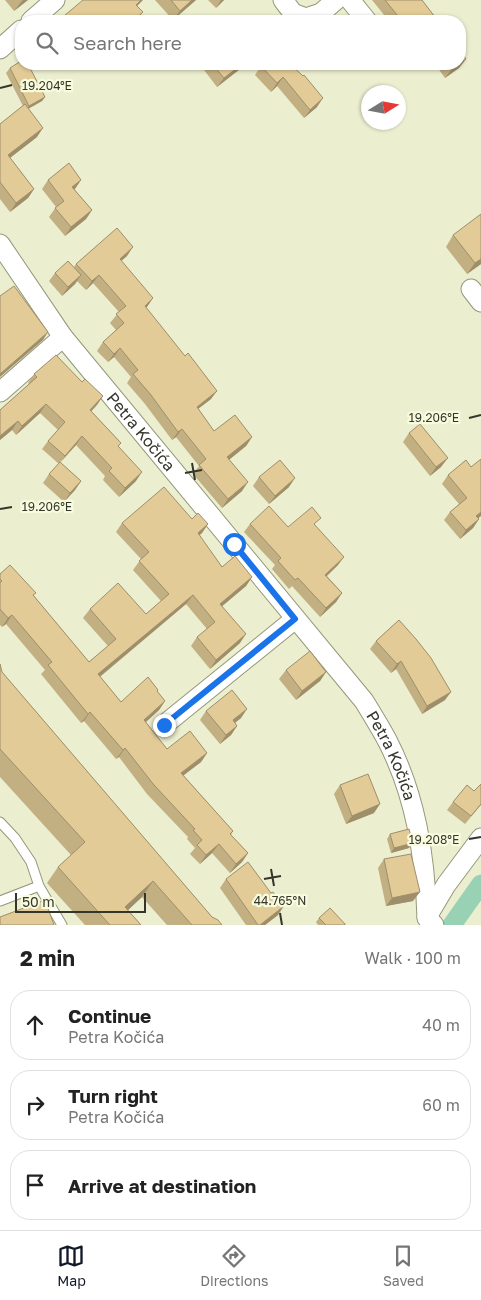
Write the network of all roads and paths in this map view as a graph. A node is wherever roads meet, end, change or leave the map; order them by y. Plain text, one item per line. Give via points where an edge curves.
1 (55, 0) edge
2 (283, 0) edge
3 (336, 0) edge
4 (350, 0) edge
5 (38, 15) edge
6 (300, 15) edge
7 (315, 15) edge
8 (362, 15) edge
9 (15, 35) edge
10 (0, 49) edge
11 (0, 244) edge
12 (63, 337) junction
13 (0, 392) edge
14 (295, 619) junction
15 (164, 725) dead end
16 (0, 822) edge
17 (481, 838) edge
18 (39, 886) junction
19 (0, 901) edge
20 (427, 923) edge
21 (62, 925) edge

1 - 5 street
2 - 6 street
3 - 7 street
4 - 8 street
9 - 10 street
11 - 12 street, Petra Kočića
12 - 13 street
12 - 14 street, Petra Kočića
14 - 15 street
14 - 20 street, Petra Kočića via 364,701 388,741 406,784 419,831 426,880
16 - 18 lane via 31,862
17 - 20 street via 446,885
18 - 19 lane
18 - 21 lane

